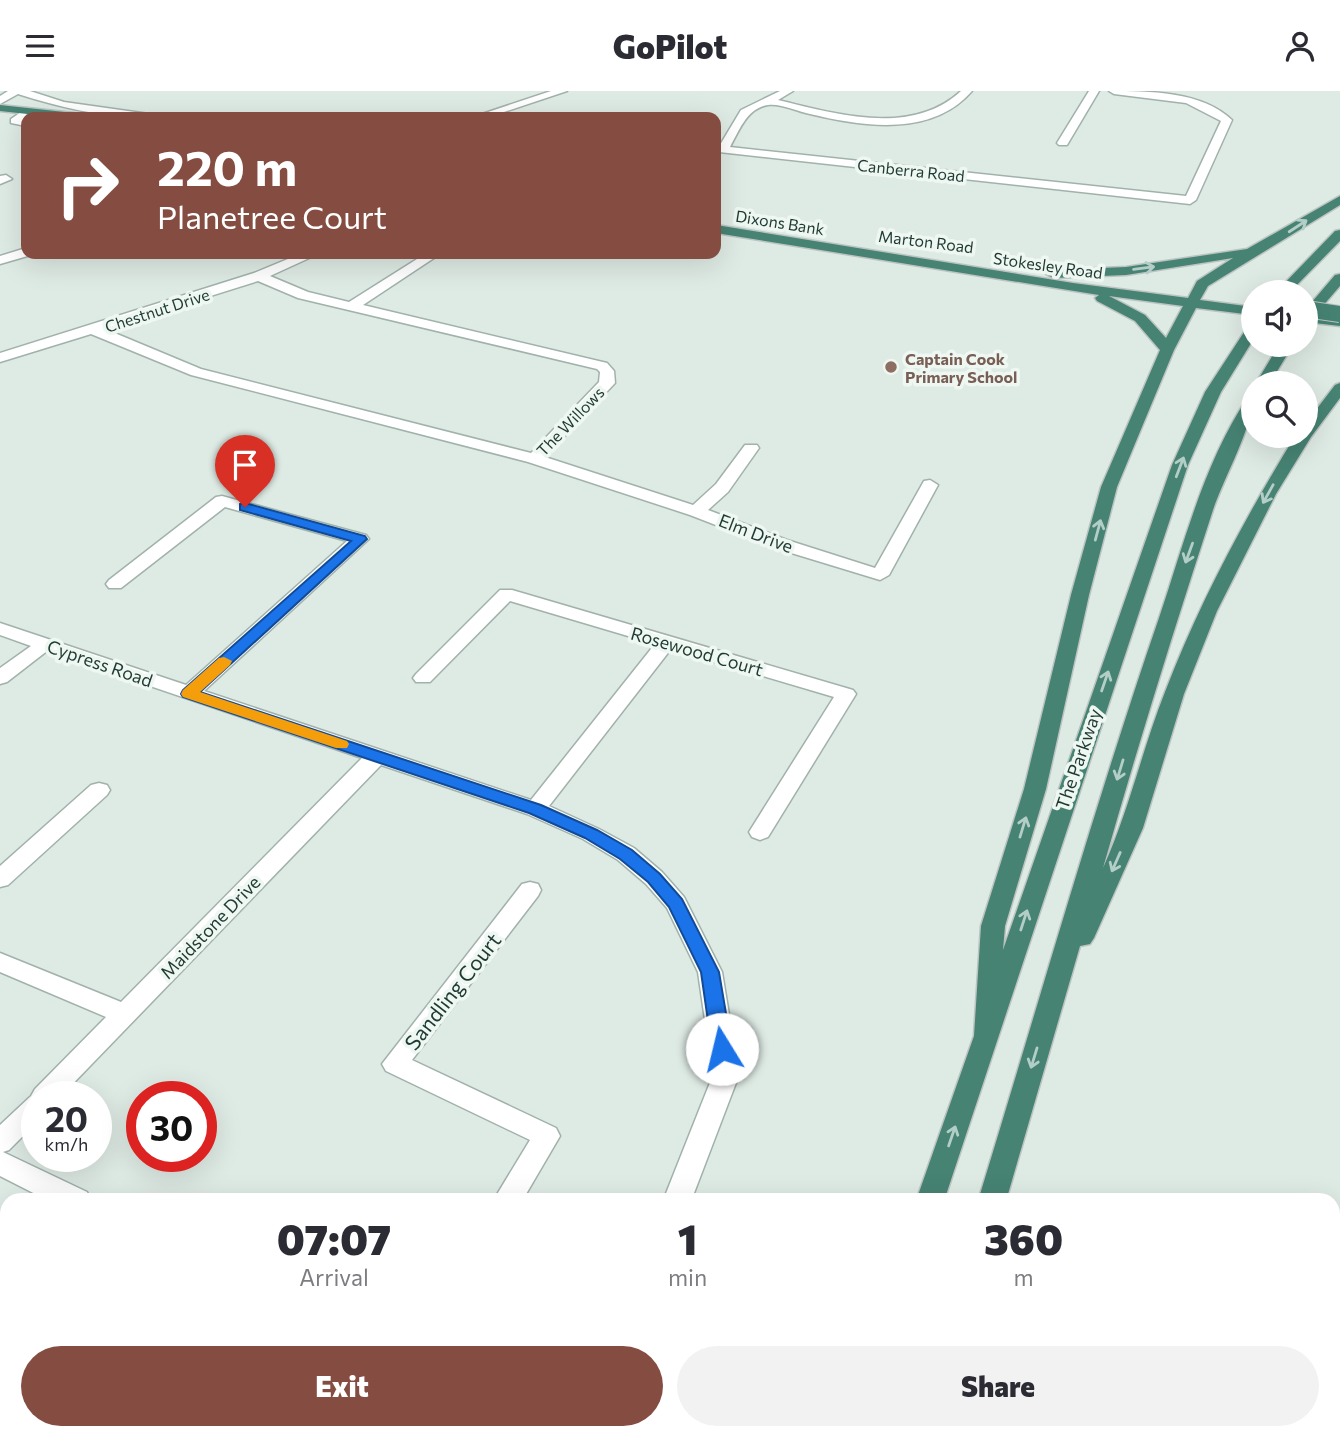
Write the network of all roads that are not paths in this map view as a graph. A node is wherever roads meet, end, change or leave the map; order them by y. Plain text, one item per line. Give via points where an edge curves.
1 (17, 91) edge
2 (562, 91) edge
3 (788, 91) edge
4 (967, 91) edge
5 (1094, 91) edge
6 (1114, 91) edge
7 (0, 101) edge
8 (768, 101) junction
9 (0, 108) edge
10 (113, 112) edge
11 (494, 112) edge
12 (21, 115) edge
13 (1063, 143) dead end
14 (721, 146) edge
15 (721, 149) edge
16 (1340, 199) edge
17 (721, 230) edge
18 (1340, 234) edge
19 (838, 249) joint
20 (1254, 250) junction
21 (21, 254) edge
22 (299, 259) edge
23 (426, 259) edge
24 (0, 260) edge
25 (1009, 273) junction
26 (1051, 274) junction
27 (259, 276) junction
28 (1340, 278) edge
29 (1295, 280) edge
30 (1073, 287) junction
31 (1193, 298) junction
32 (1214, 301) junction
33 (1241, 302) edge
34 (1318, 303) edge
35 (350, 307) junction
36 (1241, 308) edge
37 (1318, 311) edge
38 (1340, 314) edge
39 (1318, 319) edge
40 (1340, 322) edge
41 (95, 330) junction
42 (1241, 347) edge
43 (1167, 350) junction
44 (0, 358) edge
45 (1340, 388) edge
46 (1318, 416) edge
47 (1241, 426) edge
48 (751, 448) dead end
49 (1296, 448) edge
50 (534, 459) junction
51 (930, 485) dead end
52 (696, 511) junction
53 (115, 584) dead end
54 (0, 629) edge
55 (666, 642) junction
56 (45, 644) junction
57 (0, 678) edge
58 (423, 678) dead end
59 (189, 694) junction
60 (376, 757) junction
61 (99, 790) dead end
62 (535, 809) junction
63 (760, 832) dead end
64 (0, 879) edge
65 (530, 891) dead end
66 (0, 962) edge
67 (1048, 1013) junction
68 (126, 1015) junction
69 (986, 1038) junction
70 (60, 1081) edge
71 (21, 1121) edge
72 (0, 1142) edge
73 (0, 1163) edge
74 (61, 1193) edge
75 (512, 1193) edge
76 (680, 1193) edge
77 (933, 1193) edge
78 (994, 1193) edge

1 - 7 street
1 - 10 street via 62,105
2 - 11 street
3 - 8 street, Canberra Road
4 - 8 street via 956,106 900,121 848,120
5 - 13 street
6 - 15 street, Canberra Road via 1192,101 1227,120 1190,200
8 - 14 street, Canberra Road via 745,112
9 - 12 highway
20 -> 16 highway
17 - 19 highway, Dixons Bank
18 - 29 highway
19 - 25 highway, Stokesley Road
26 -> 20 highway via 1126,271
20 - 31 highway via 1202,284
21 - 24 street
22 - 27 street, Chestnut Drive
23 - 35 street
25 - 26 highway
25 - 30 highway, Stokesley Road
26 - 31 highway
27 - 35 street, The Willows via 303,295
27 - 41 street, Chestnut Drive
28 - 34 highway
30 - 31 highway, Stokesley Road
30 - 43 highway via 1137,314
31 - 32 highway, Stokesley Road
31 - 43 highway
32 - 33 highway, Stokesley Road
32 - 36 highway, Stokesley Road
35 - 50 street, The Willows via 601,366 607,371 607,383
37 - 38 highway, bridge
39 - 40 highway
41 - 44 street, Chestnut Drive
41 - 50 street, The Willows via 196,372
69 -> 42 highway, The Parkway via 1180,465 1213,392
69 -> 43 highway via 993,926 1035,789 1109,487
45 - 46 highway
47 -> 67 highway via 1214,483 1147,681
48 - 52 street via 722,488
49 -> 67 highway via 1208,611 1174,694 1132,828
50 - 52 street, Elm Drive
51 - 52 street, Elm Drive via 880,575
53 - 59 street via 222,501 360,539
54 - 56 street, Cypress Road
55 - 58 street, Rosewood Court via 506,594
55 - 62 street
55 - 63 street, Rosewood Court via 846,694
56 - 57 street
56 - 59 street, Cypress Road
59 - 60 street, Cypress Road
60 - 62 street, Cypress Road
60 - 68 street, Maidstone Drive
61 - 64 street
62 - 76 street, Cypress Road via 591,834 654,878 676,903 710,972 726,1075
65 - 75 street, Sandling Court via 395,1064 547,1136
66 - 68 street
67 -> 78 highway
68 - 70 street, Maidstone Drive
77 -> 69 highway, The Parkway
71 - 72 street
73 - 74 street

